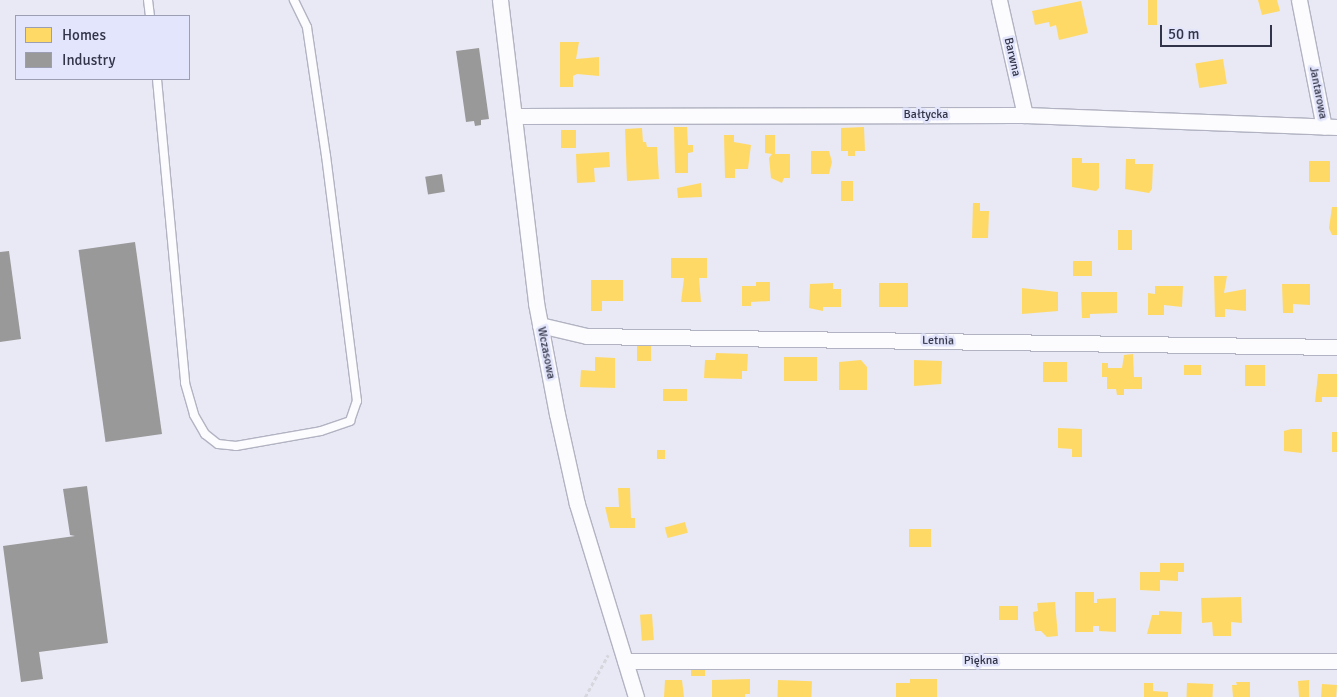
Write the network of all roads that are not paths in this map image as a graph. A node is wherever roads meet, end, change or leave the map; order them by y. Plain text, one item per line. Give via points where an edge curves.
1 (148, 0) edge
2 (294, 0) edge
3 (500, 0) edge
4 (999, 0) edge
5 (1299, 0) edge
6 (150, 15) edge
7 (157, 80) edge
8 (1025, 115) junction
9 (514, 116) junction
10 (1331, 127) edge
11 (540, 325) junction
12 (1337, 347) edge
13 (1337, 660) edge
14 (625, 661) junction
15 (636, 697) edge

1 - 6 lane
2 - 7 lane via 307,27 326,156 357,401 350,422 321,431 236,446 218,444 205,434 194,414 185,383
3 - 9 street, Wczasowa
4 - 8 street, Barwna
5 - 10 street, Jantarowa
8 - 9 street, Bałtycka
8 - 10 street, Bałtycka
9 - 11 street, Wczasowa
11 - 12 street, Letnia via 587,336
11 - 14 street, Wczasowa via 577,504
13 - 14 street, Piękna
14 - 15 street, Wczasowa

